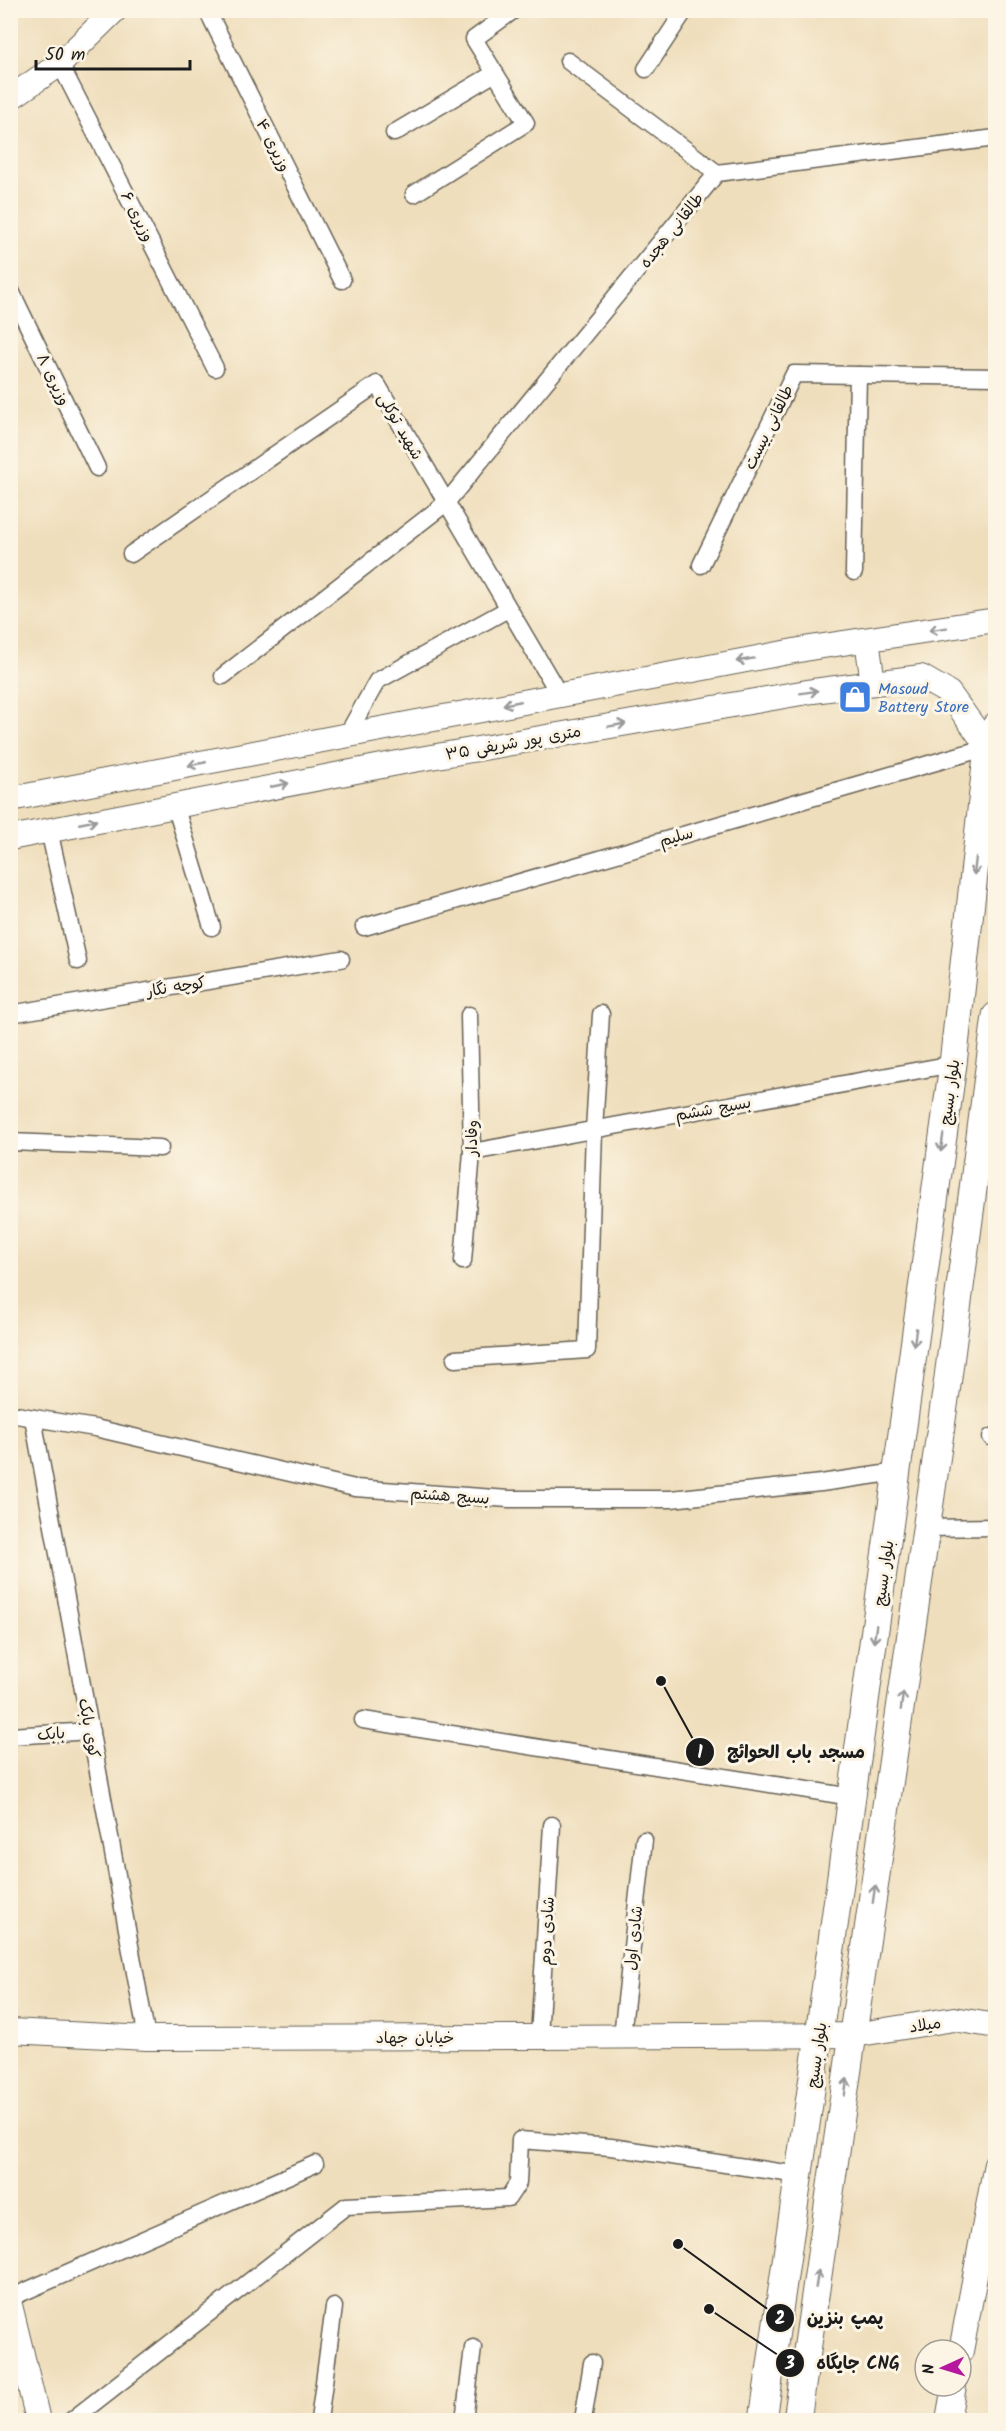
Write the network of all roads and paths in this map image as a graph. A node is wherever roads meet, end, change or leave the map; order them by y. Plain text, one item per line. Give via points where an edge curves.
1 (115, 10) edge
2 (207, 10) edge
3 (514, 10) edge
4 (685, 10) edge
5 (568, 61) dead end
6 (60, 64) junction
7 (646, 69) dead end
8 (495, 73) junction
9 (10, 98) edge
10 (394, 133) dead end
11 (996, 138) edge
12 (717, 173) junction
13 (414, 194) dead end
14 (342, 280) dead end
15 (10, 289) edge
16 (215, 368) dead end
17 (858, 375) junction
18 (996, 377) edge
19 (97, 468) dead end
20 (446, 503) junction
21 (131, 554) dead end
22 (701, 565) dead end
23 (854, 572) dead end
24 (508, 609) junction
25 (996, 620) edge
26 (867, 640) junction
27 (223, 676) dead end
28 (873, 683) junction
29 (559, 694) junction
30 (347, 735) junction
31 (992, 736) edge
32 (10, 799) edge
33 (175, 805) junction
34 (49, 830) junction
35 (10, 838) edge
36 (212, 927) dead end
37 (364, 927) dead end
38 (341, 959) dead end
39 (78, 961) dead end
40 (10, 1014) edge
41 (601, 1014) dead end
42 (469, 1015) dead end
43 (996, 1016) edge
44 (953, 1064) junction
45 (594, 1130) junction
46 (10, 1142) edge
47 (160, 1148) dead end
48 (472, 1152) junction
49 (463, 1261) dead end
50 (455, 1359) dead end
51 (10, 1414) edge
52 (33, 1418) junction
53 (897, 1472) junction
54 (996, 1527) edge
55 (927, 1528) junction
56 (363, 1720) dead end
57 (91, 1731) junction
58 (10, 1736) edge
59 (852, 1797) junction
60 (552, 1825) dead end
61 (644, 1840) dead end
62 (996, 2026) edge
63 (10, 2031) edge
64 (819, 2035) junction
65 (854, 2035) junction
66 (622, 2036) junction
67 (540, 2037) junction
68 (147, 2038) junction
69 (315, 2164) dead end
70 (996, 2164) edge
71 (797, 2188) junction
72 (828, 2206) junction
73 (989, 2236) edge
74 (10, 2298) edge
75 (10, 2305) edge
76 (334, 2307) dead end
77 (964, 2338) edge
78 (473, 2348) dead end
79 (16, 2353) edge
80 (592, 2363) dead end
81 (952, 2398) edge
82 (38, 2421) edge
83 (72, 2421) edge
84 (319, 2421) edge
85 (464, 2421) edge
86 (583, 2421) edge
87 (764, 2421) edge
88 (797, 2421) edge
89 (948, 2421) edge

1 - 6 street
2 - 14 street, وزیری ۴
3 - 8 street via 474,39
4 - 7 street
5 - 12 street
6 - 9 street
6 - 16 street, وزیری ۶
8 - 10 street
8 - 13 street via 526,123
11 - 12 street
12 - 20 street, طالقانی هجده
15 - 19 street, وزیری ۸
17 - 18 street, طالقانی بیست
17 - 22 street, طالقانی بیست via 794,374
17 - 23 street
20 - 21 street, شهید توکلی via 378,384
20 - 24 street, شهید توکلی
20 - 27 street, طالقانی هجده
24 - 29 street, شهید توکلی
24 - 30 street via 377,681
25 -> 26 street
26 - 28 street
26 -> 29 street
28 - 31 street, ۳۵ متری پور شریفی via 921,677 949,693
33 -> 28 street, ۳۵ متری پور شریفی via 408,761
29 -> 30 street
30 -> 32 street
31 - 37 street, سلیم
31 -> 44 main road, بلوار بسیج
34 -> 33 street, ۳۵ متری پور شریفی
33 - 36 street
34 - 35 street, ۳۵ متری پور شریفی
34 - 39 street
38 - 40 street, کوچه نگار
41 - 45 street
42 - 48 street, وفادار
43 - 55 main road, بلوار بسیج
44 - 45 street, بسیج ششم
44 -> 53 main road, بلوار بسیج
45 - 48 street, بسیج ششم
45 - 50 street via 587,1350
46 - 47 street
48 - 49 street, وفادار
51 - 52 street, بسیج هشتم
52 - 53 street, بسیج هشتم via 95,1428 355,1488 510,1500 671,1499
52 - 57 street, کوی بابک
53 -> 59 main road, بلوار بسیج
54 - 55 street
65 -> 55 main road, بلوار بسیج
56 - 59 street
57 - 58 street, بابک
57 - 68 street, کوی بابک
59 - 64 main road, بلوار بسیج
60 - 67 street, شادی دوم
61 - 66 street, شادی اول
62 - 65 street, میلاد via 954,2019
63 - 68 street, خیابان جهاد
64 - 65 street, میلاد
64 - 66 street, خیابان جهاد
64 - 71 main road, بلوار بسیج
72 -> 65 main road, بلوار بسیج
66 - 67 street, خیابان جهاد
67 - 68 street, خیابان جهاد
69 - 74 street
70 - 73 street
71 - 72 street
71 - 83 street via 611,2147 520,2140 518,2183 508,2198 346,2206
71 - 87 main road, بلوار بسیج
88 -> 72 main road, بلوار بسیج
73 - 77 street
75 - 79 street
76 - 84 street
78 - 85 street
79 - 82 street
80 - 86 street
81 - 89 street

